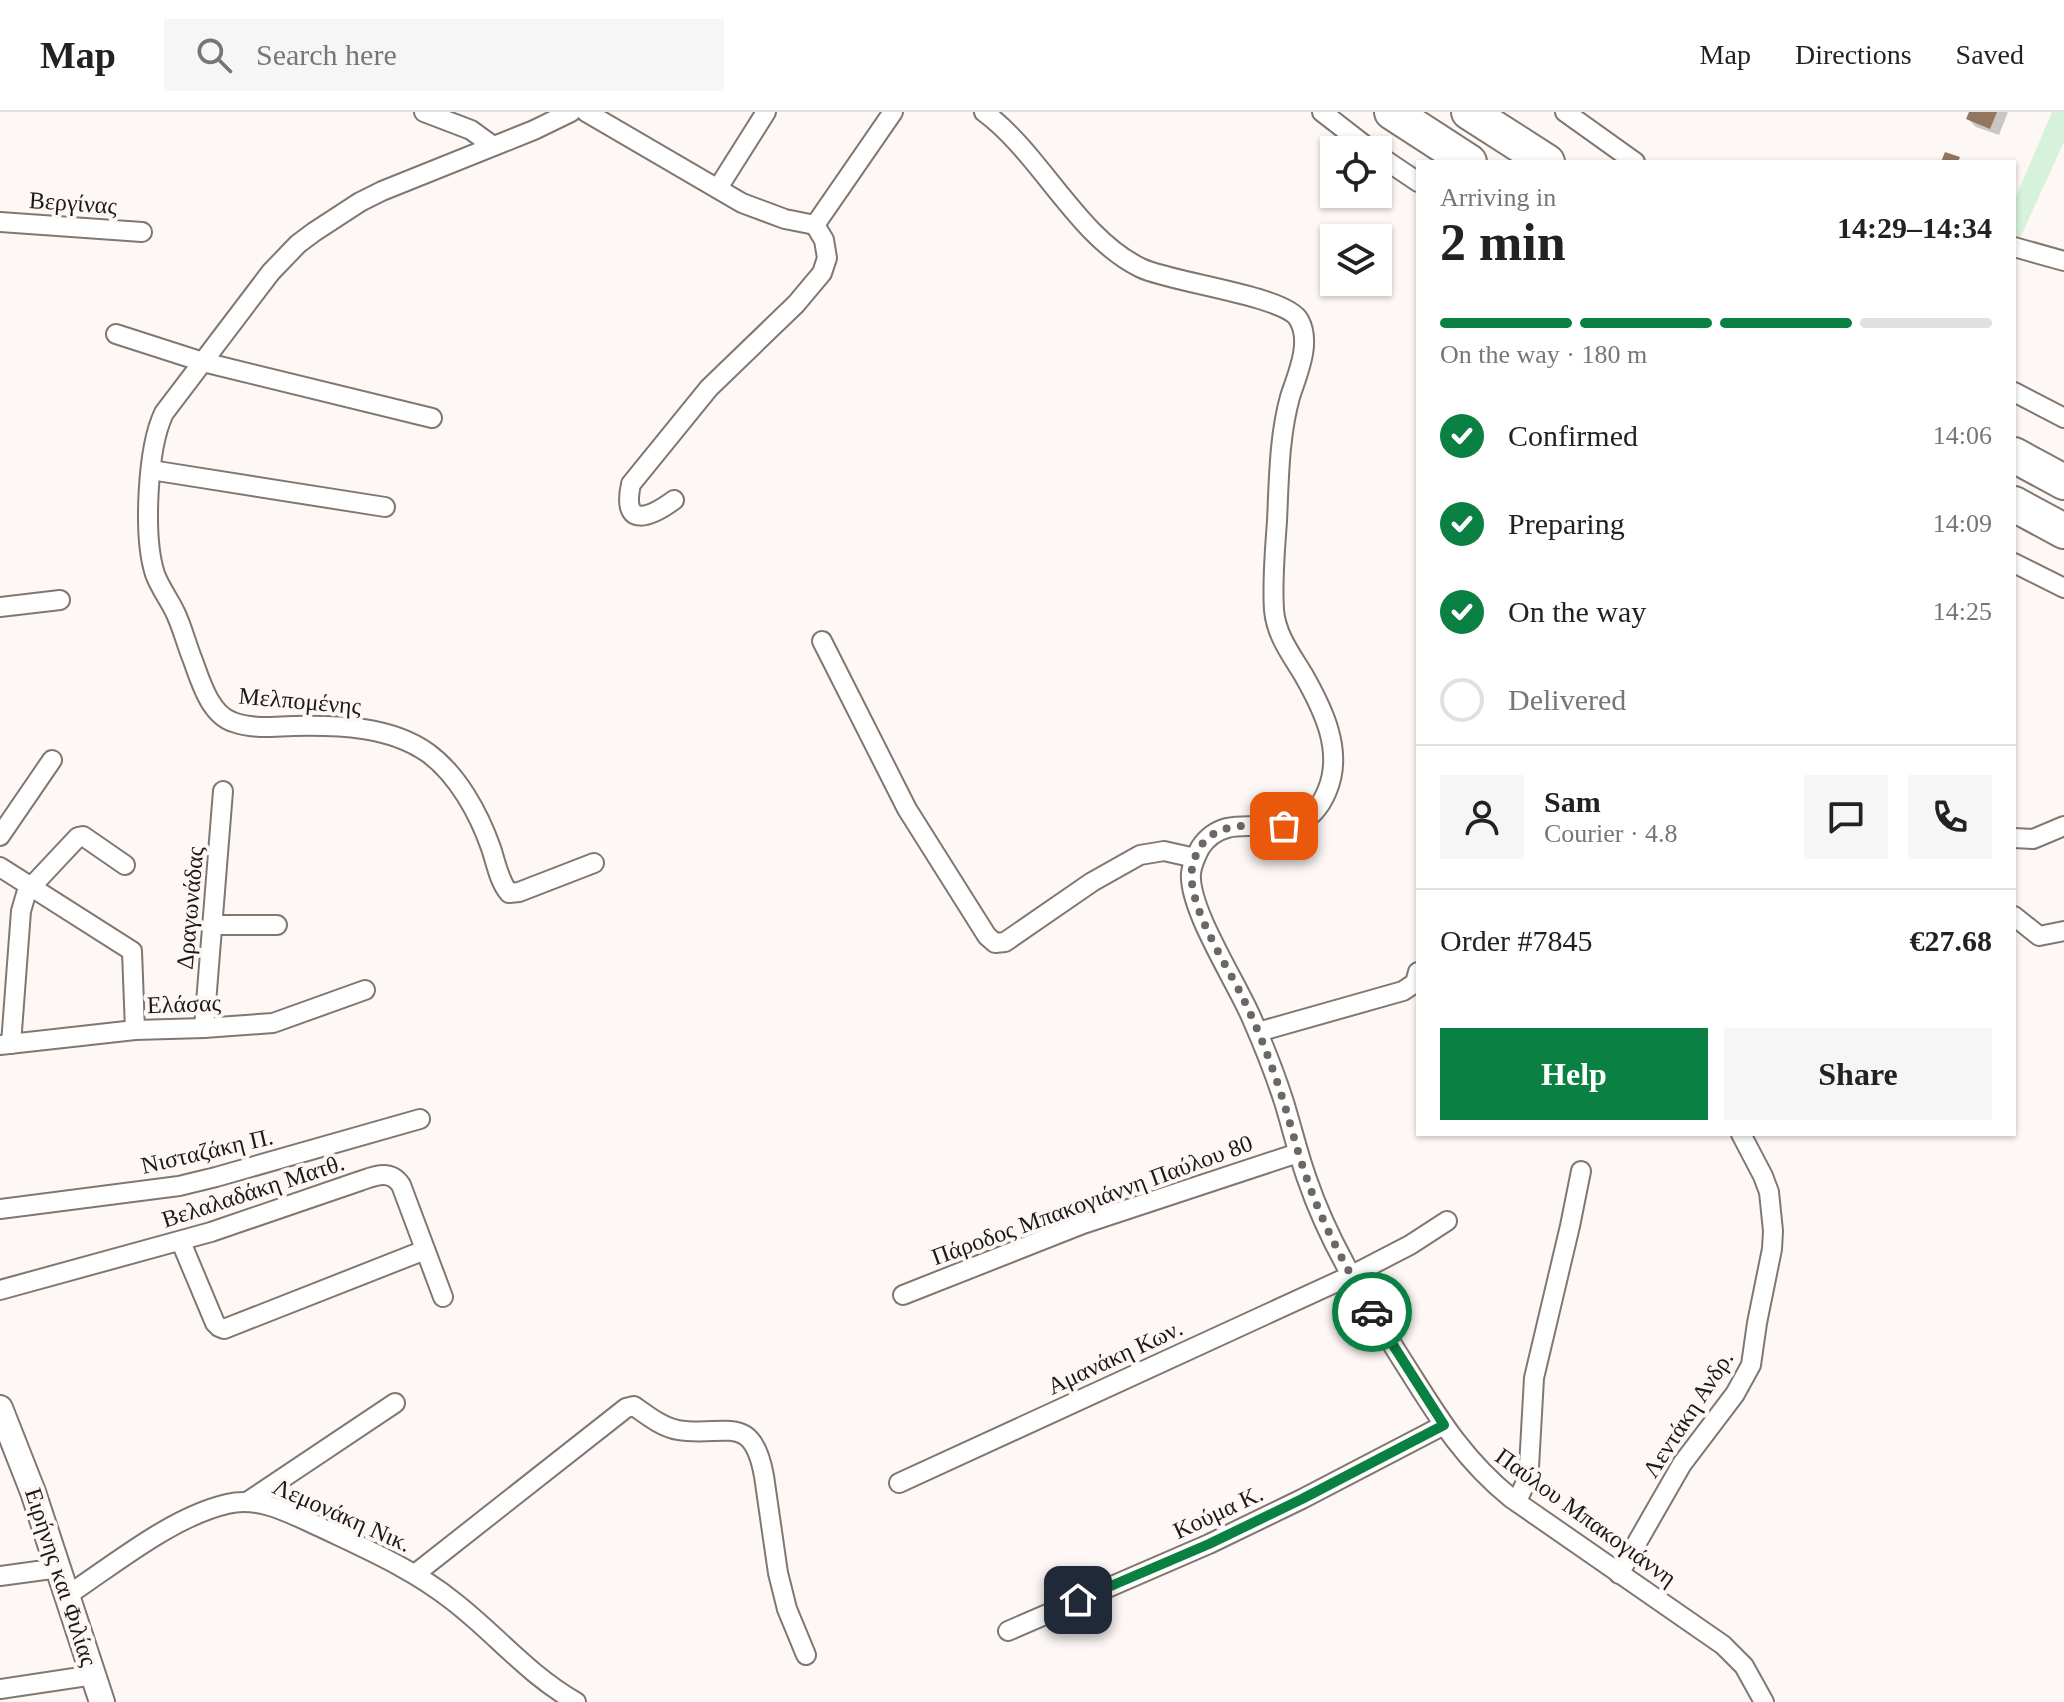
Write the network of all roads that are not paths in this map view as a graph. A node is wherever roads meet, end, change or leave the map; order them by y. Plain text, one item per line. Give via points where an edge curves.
1 (424, 112) edge
2 (571, 112) edge
3 (586, 112) edge
4 (766, 112) edge
5 (893, 112) edge
6 (984, 112) edge
7 (1322, 112) edge
8 (1392, 112) edge
9 (1469, 112) edge
10 (1565, 112) edge
11 (1353, 136) edge
12 (493, 146) junction
13 (1466, 160) edge
14 (1544, 160) edge
15 (1632, 160) edge
16 (1392, 164) edge
17 (1416, 181) edge
18 (718, 188) junction
19 (0, 222) edge
20 (815, 225) junction
21 (142, 232) dead end
22 (2016, 248) edge
23 (2064, 261) edge
24 (116, 334) dead end
25 (203, 362) junction
26 (2016, 393) edge
27 (432, 418) dead end
28 (2064, 418) edge
29 (2016, 456) edge
30 (151, 470) junction
31 (2064, 482) edge
32 (674, 500) dead end
33 (2016, 505) edge
34 (385, 507) dead end
35 (2064, 531) edge
36 (2016, 564) edge
37 (2064, 588) edge
38 (60, 600) dead end
39 (0, 607) edge
40 (822, 641) dead end
41 (52, 760) dead end
42 (223, 791) dead end
43 (2064, 826) edge
44 (0, 836) edge
45 (2016, 838) edge
46 (1195, 858) junction
47 (594, 863) dead end
48 (125, 865) dead end
49 (0, 867) edge
50 (32, 886) junction
51 (2016, 918) edge
52 (212, 925) junction
53 (277, 925) dead end
54 (2064, 931) edge
55 (1416, 979) edge
56 (365, 990) dead end
57 (204, 1028) junction
58 (135, 1030) junction
59 (1258, 1032) junction
60 (5, 1044) edge
61 (420, 1119) dead end
62 (1742, 1136) edge
63 (1298, 1153) junction
64 (1581, 1171) dead end
65 (0, 1209) edge
66 (1447, 1221) dead end
67 (181, 1242) junction
68 (425, 1250) junction
69 (1352, 1275) junction
70 (0, 1290) edge
71 (903, 1295) dead end
72 (443, 1297) dead end
73 (395, 1403) dead end
74 (0, 1408) edge
75 (1444, 1425) junction
76 (899, 1483) dead end
77 (1517, 1501) junction
78 (247, 1502) junction
79 (59, 1568) junction
80 (415, 1574) junction
81 (1619, 1574) junction
82 (0, 1576) edge
83 (68, 1595) junction
84 (1008, 1631) dead end
85 (806, 1655) dead end
86 (94, 1675) junction
87 (0, 1689) edge
88 (102, 1702) edge
89 (576, 1702) edge
90 (1764, 1702) edge

1 - 12 street via 471,130
2 - 12 street, Μελπομένης
3 - 18 street
4 - 18 street
5 - 20 street
6 - 46 street via 1127,260 1173,279 1273,302 1301,323 1301,361 1281,445 1274,607 1283,640 1326,721 1332,772 1320,806 1305,821 1223,829 1209,837
7 - 11 street
8 - 13 highway
9 - 14 highway
10 - 15 street
12 - 25 street, Μελπομένης via 382,191 314,232 271,272
16 - 17 street
18 - 20 street via 767,213
19 - 21 street, Βεργίνας
20 - 32 street via 827,258 822,273 709,388 631,484 629,503 637,515 658,512
22 - 23 street
24 - 25 street
25 - 27 street
25 - 30 street, Μελπομένης via 158,426
26 - 28 street
29 - 31 highway
30 - 34 street
30 - 47 street, Μελπομένης via 149,526 156,577 208,695 223,717 250,726 352,726 422,750 449,774 475,812 509,893
33 - 35 highway
36 - 37 street
38 - 39 street
40 - 46 street via 907,809 990,940 1005,942 1140,855 1158,851
41 - 44 street
42 - 52 street, Δραγωνάδας
43 - 45 street via 2033,839
46 - 59 street, Παύλου Μπακογιάννη via 1195,901
48 - 50 street via 78,837
49 - 50 street
50 - 58 street via 132,951
50 - 60 street via 21,911
51 - 54 street via 2039,936
52 - 53 street
52 - 57 street, Δραγωνάδας
55 - 59 street via 1403,991
56 - 57 street, Ελάσας via 273,1023
57 - 58 street, Ελάσας
58 - 60 street, Ελάσας
59 - 63 street, Παύλου Μπακογιάννη
61 - 65 street, Νισταζάκη Π. via 179,1186
62 - 81 street, Λεντάκη Ανδρ. via 1769,1192 1773,1231 1751,1365 1682,1464
63 - 69 street, Παύλου Μπακογιάννη via 1313,1197
63 - 71 street, Πάροδος Μπακογιάννη Παύλου 80 via 1083,1224
64 - 77 street via 1536,1367 1529,1467
66 - 69 street, Αμανάκη Κων.
67 - 68 street, Βελαλαδάκη Ματθ. via 385,1175 399,1182
67 - 68 street via 215,1323 224,1329
67 - 70 street, Βελαλαδάκη Ματθ.
68 - 72 street, Βελαλαδάκη Ματθ.
69 - 75 street, Παύλου Μπακογιάννη
69 - 76 street, Αμανάκη Κων.
73 - 78 street
74 - 79 street, Ειρήνης και Φιλίας
75 - 77 street, Παύλου Μπακογιάννη via 1469,1459
75 - 84 street, Κούμα Κ. via 1209,1544
77 - 81 street, Παύλου Μπακογιάννη
78 - 80 street, Λεμονάκη Νικ. via 284,1511
78 - 83 street, Λεμονάκη Νικ. via 215,1507 179,1523
79 - 82 street
79 - 83 street, Ειρήνης και Φιλίας
80 - 85 street via 634,1406 668,1428 739,1432 755,1445 783,1595
80 - 89 street, Λεμονάκη Νικ. via 457,1604 539,1678
81 - 90 street, Παύλου Μπακογιάννη via 1723,1645 1744,1666
83 - 86 street, Ειρήνης και Φιλίας
86 - 87 street
86 - 88 street, Ειρήνης και Φιλίας

